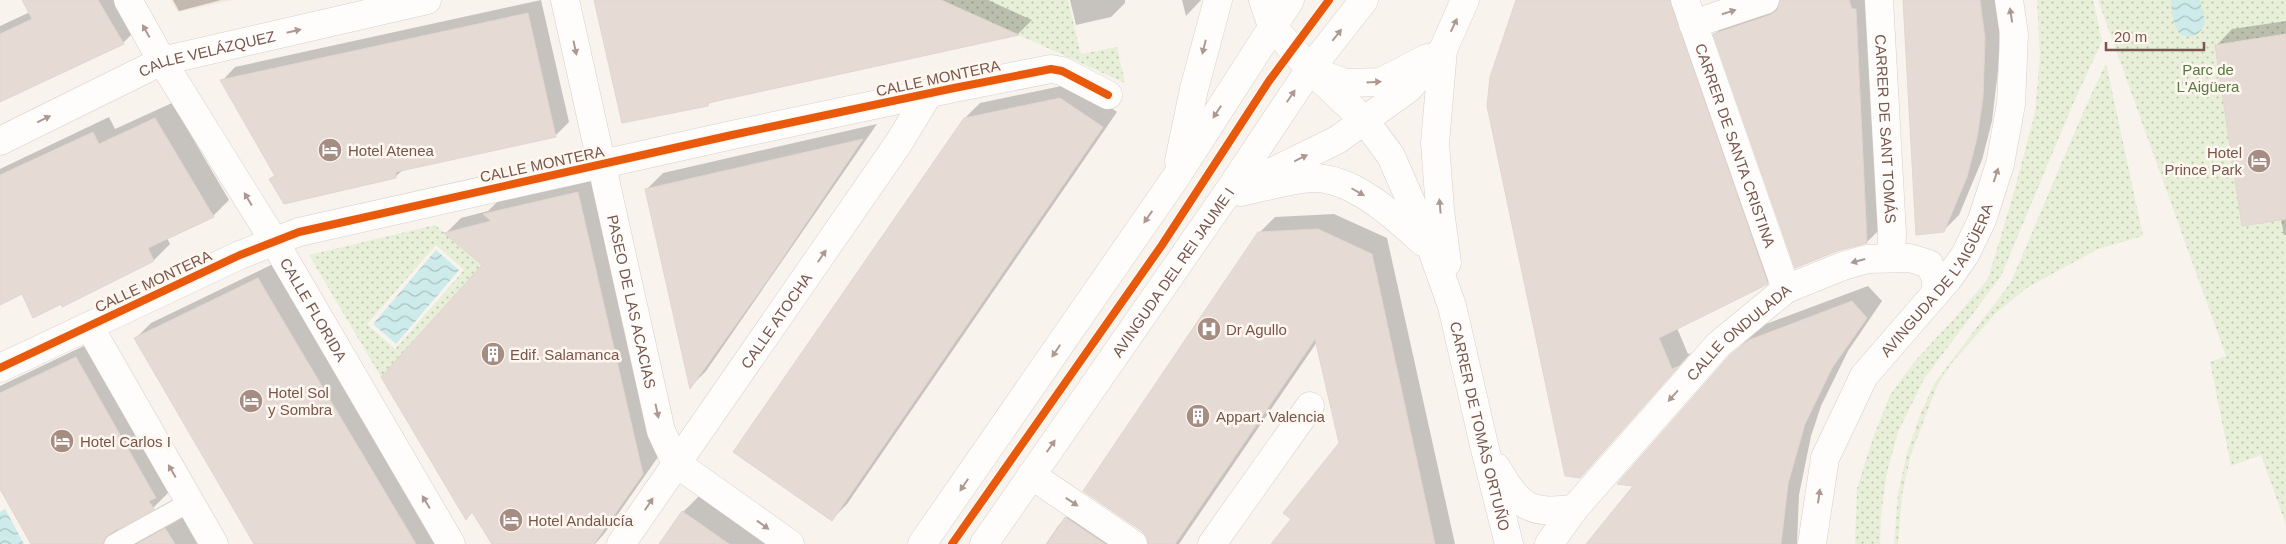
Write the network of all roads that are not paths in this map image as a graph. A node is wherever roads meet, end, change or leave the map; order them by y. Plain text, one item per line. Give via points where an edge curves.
1 (128, 0) edge
2 (428, 0) edge
3 (565, 0) edge
4 (1218, 0) edge
5 (1263, 0) edge
6 (1290, 0) edge
7 (1364, 0) edge
8 (1465, 0) edge
9 (1765, 0) edge
10 (1879, 0) edge
11 (2009, 0) edge
12 (1689, 12) edge
13 (1272, 26) junction
14 (1443, 50) junction
15 (162, 61) junction
16 (1310, 69) junction
17 (928, 93) junction
18 (1108, 95) dead end
19 (1365, 121) junction
20 (0, 141) edge
21 (602, 165) junction
22 (1176, 177) junction
23 (1226, 195) junction
24 (274, 241) junction
25 (1432, 250) junction
26 (1891, 257) junction
27 (1786, 290) junction
28 (1937, 291) junction
29 (1452, 306) junction
30 (89, 326) junction
31 (0, 368) edge
32 (1310, 406) dead end
33 (1484, 445) junction
34 (676, 463) junction
35 (1031, 475) junction
36 (190, 502) junction
37 (1574, 509) junction
38 (114, 544) edge
39 (214, 544) edge
40 (451, 544) edge
41 (621, 544) edge
42 (790, 544) edge
43 (922, 544) edge
44 (984, 544) edge
45 (1133, 544) edge
46 (1212, 544) edge
47 (1509, 544) edge
48 (1549, 544) edge
49 (1812, 544) edge

15 -> 1 street, CALLE FLORIDA
15 -> 2 street, CALLE VELÁZQUEZ
3 -> 21 street, PASEO DE LAS ACACIAS
4 -> 22 street via 1194,89
5 - 13 street
6 - 13 street
16 -> 7 street, AVINGUDA DEL REI JAUME I
14 -> 8 street
12 -> 9 street
10 - 26 street, CARRER DE SANT TOMÁS
28 -> 11 street, AVINGUDA DE L'AIGÜERA via 1965,255 1982,220 2000,164 2011,104 2014,34
12 - 27 street, CARRER DE SANTA CRISTINA
13 - 16 street, CARRER DE TOMÀS ORTUÑO
13 -> 22 street
16 -> 14 street via 1345,83 1381,82
14 - 19 street via 1408,89
29 -> 14 street, CARRER DE TOMÀS ORTUÑO via 1435,143
20 -> 15 street, CALLE VELÁZQUEZ
24 -> 15 street, CALLE FLORIDA
16 - 19 street, CARRER DE TOMÀS ORTUÑO
23 -> 16 street, AVINGUDA DEL REI JAUME I
17 - 18 street, CALLE MONTERA via 1051,69 1062,71
17 - 21 street, CALLE MONTERA
34 -> 17 street, CALLE ATOCHA via 888,160
23 -> 19 street via 1337,140
19 - 25 street, CARRER DE TOMÀS ORTUÑO via 1391,156
21 - 24 street, CALLE MONTERA via 299,232
21 -> 34 street, PASEO DE LAS ACACIAS via 661,431
22 -> 43 street
23 -> 25 street via 1312,178 1343,184 1392,214
35 -> 23 street, AVINGUDA DEL REI JAUME I
24 - 30 street, CALLE MONTERA
40 -> 24 street, CALLE FLORIDA
25 - 29 street, CARRER DE TOMÀS ORTUÑO
26 -> 27 street, CALLE ONDULADA via 1843,266
26 - 28 street, CALLE ONDULADA via 1929,264
27 -> 37 street, CALLE ONDULADA via 1718,345
49 -> 28 street, AVINGUDA DE L'AIGÜERA via 1825,458 1864,376
29 - 33 street, CARRER DE TOMÀS ORTUÑO
30 - 31 street, CALLE MONTERA
36 -> 30 street
32 - 46 street
33 - 37 street via 1514,495 1527,507 1556,511
33 - 47 street, CARRER DE TOMÀS ORTUÑO
41 -> 34 street, CALLE ATOCHA
34 -> 42 street, PASEO DE LAS ACACIAS
35 - 44 street, AVINGUDA DEL REI JAUME I
35 -> 45 street
36 - 38 lane
36 - 39 street
37 - 48 street, CALLE ONDULADA

